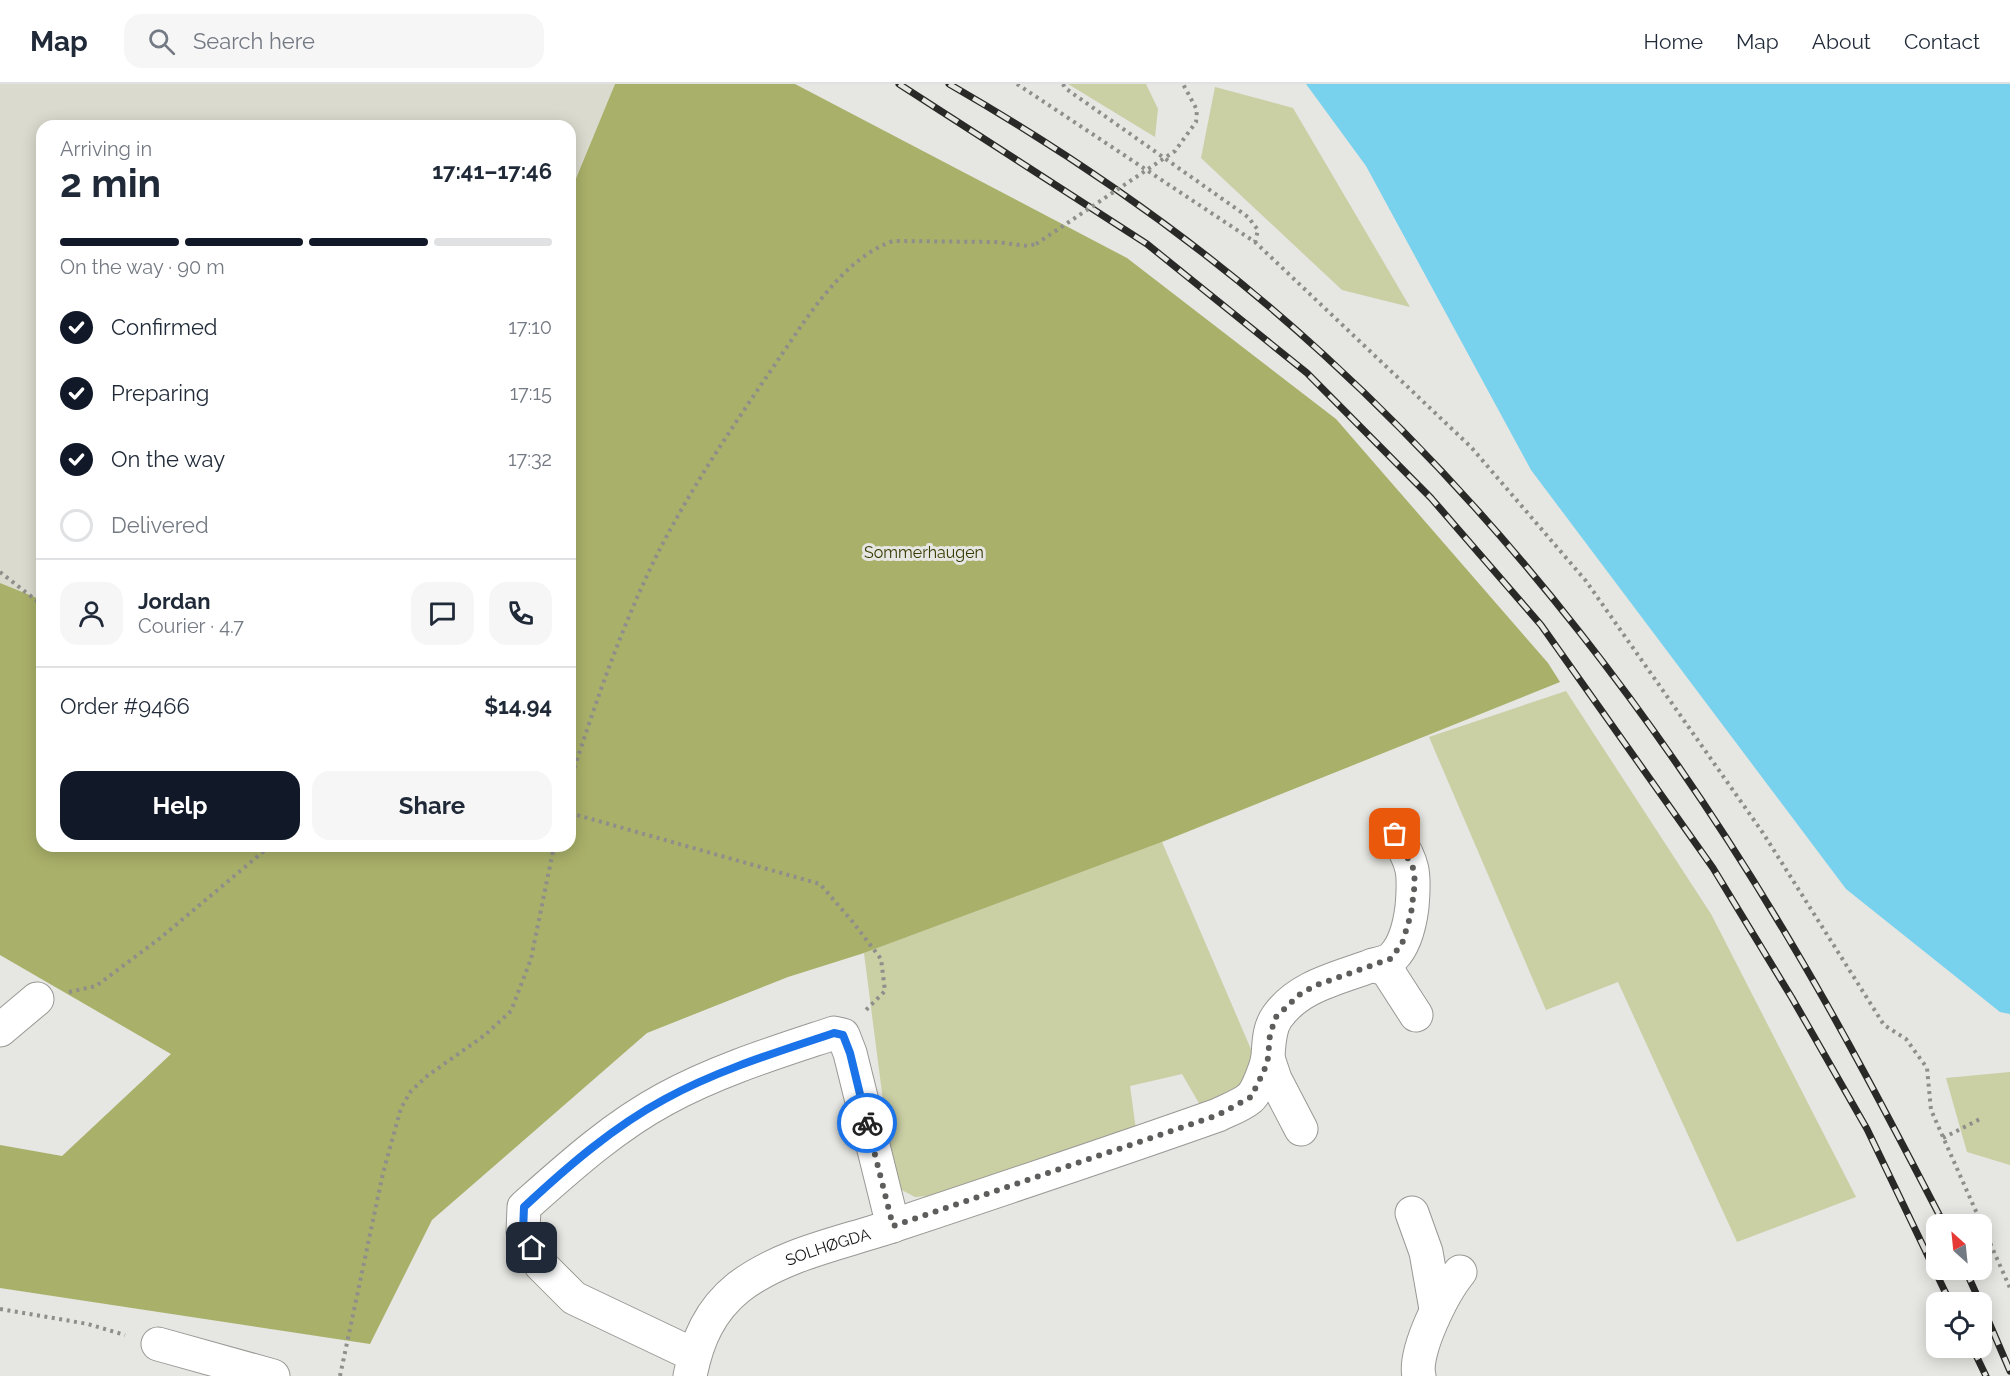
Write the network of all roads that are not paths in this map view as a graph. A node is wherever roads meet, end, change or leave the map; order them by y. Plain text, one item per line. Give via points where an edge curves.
1 (1395, 834) dead end
2 (1373, 965) junction
3 (37, 999) road end
4 (1416, 1015) dead end
5 (0, 1030) edge
6 (1268, 1058) junction
7 (1301, 1129) dead end
8 (1412, 1213) dead end
9 (893, 1226) junction
10 (1460, 1272) dead end
11 (1436, 1309) junction
12 (158, 1344) road end
13 (692, 1366) edge
14 (273, 1376) edge
15 (1419, 1376) edge

1 - 2 street, SOLHØGDA via 1413,868 1411,914 1397,952
2 - 4 street via 1388,970
2 - 6 street, SOLHØGDA via 1299,995 1276,1017
3 - 5 street
6 - 7 street, SOLHØGDA
6 - 9 street, SOLHØGDA via 1251,1097 1218,1115
8 - 11 street via 1426,1252
9 - 13 street, SOLHØGDA via 803,1254 740,1287 719,1305 703,1329
9 - 13 street via 843,1035 834,1033 734,1068 665,1099 622,1126 524,1207 523,1232 541,1265 574,1298
10 - 11 street
11 - 15 street via 1419,1360
12 - 14 street

